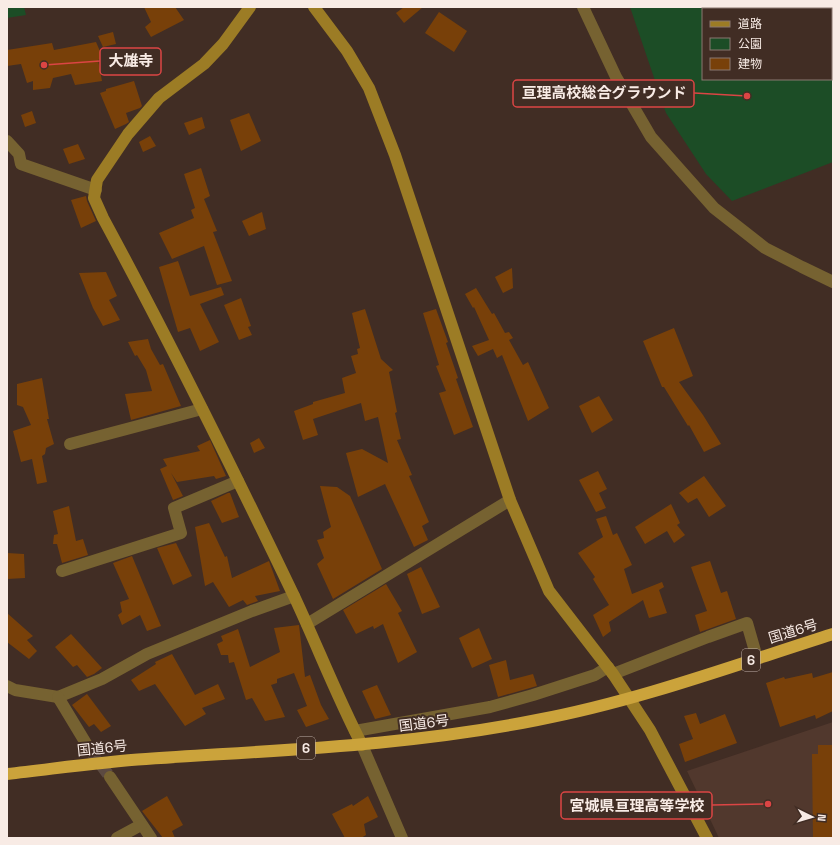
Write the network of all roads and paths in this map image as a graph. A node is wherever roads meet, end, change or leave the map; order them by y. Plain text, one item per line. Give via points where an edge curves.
1 (250, 7) edge
2 (314, 7) edge
3 (583, 7) edge
4 (7, 142) edge
5 (96, 190) junction
6 (833, 282) edge
7 (202, 409) junction
8 (70, 444) dead end
9 (238, 481) junction
10 (510, 500) junction
11 (62, 571) dead end
12 (294, 596) junction
13 (307, 624) junction
14 (833, 634) edge
15 (757, 658) junction
16 (610, 671) junction
17 (7, 686) edge
18 (58, 697) junction
19 (355, 731) junction
20 (362, 745) junction
21 (90, 750) tunnel mouth
22 (7, 774) edge
23 (110, 777) tunnel mouth
24 (141, 825) junction
25 (117, 838) edge
26 (150, 838) edge
27 (402, 838) edge
28 (707, 838) edge

1 - 5 street via 223,44 204,64 159,98 128,134 97,180
2 - 10 street via 347,51 369,88 395,155
3 - 6 street via 616,77 651,137 714,208 765,248
4 - 5 street via 19,154 21,164
5 - 7 street via 94,198 103,218
7 - 8 street
7 - 9 street
9 - 11 street via 174,508 181,533
9 - 12 street
10 - 13 street
10 - 16 street via 549,591
12 - 13 street
12 - 18 street via 147,654 102,679
13 - 19 street
14 - 15 highway, 国道6号 / 6
15 - 16 street via 747,623
15 - 20 highway, 国道6号 / 6 via 669,687 537,720 442,736
16 - 19 street via 490,707
16 - 28 street via 650,730
17 - 18 street via 15,690
18 - 21 street
19 - 20 street
20 - 22 highway, 国道6号 / 6 via 143,759
20 - 27 street
23 - 24 street
24 - 25 street
24 - 26 street

